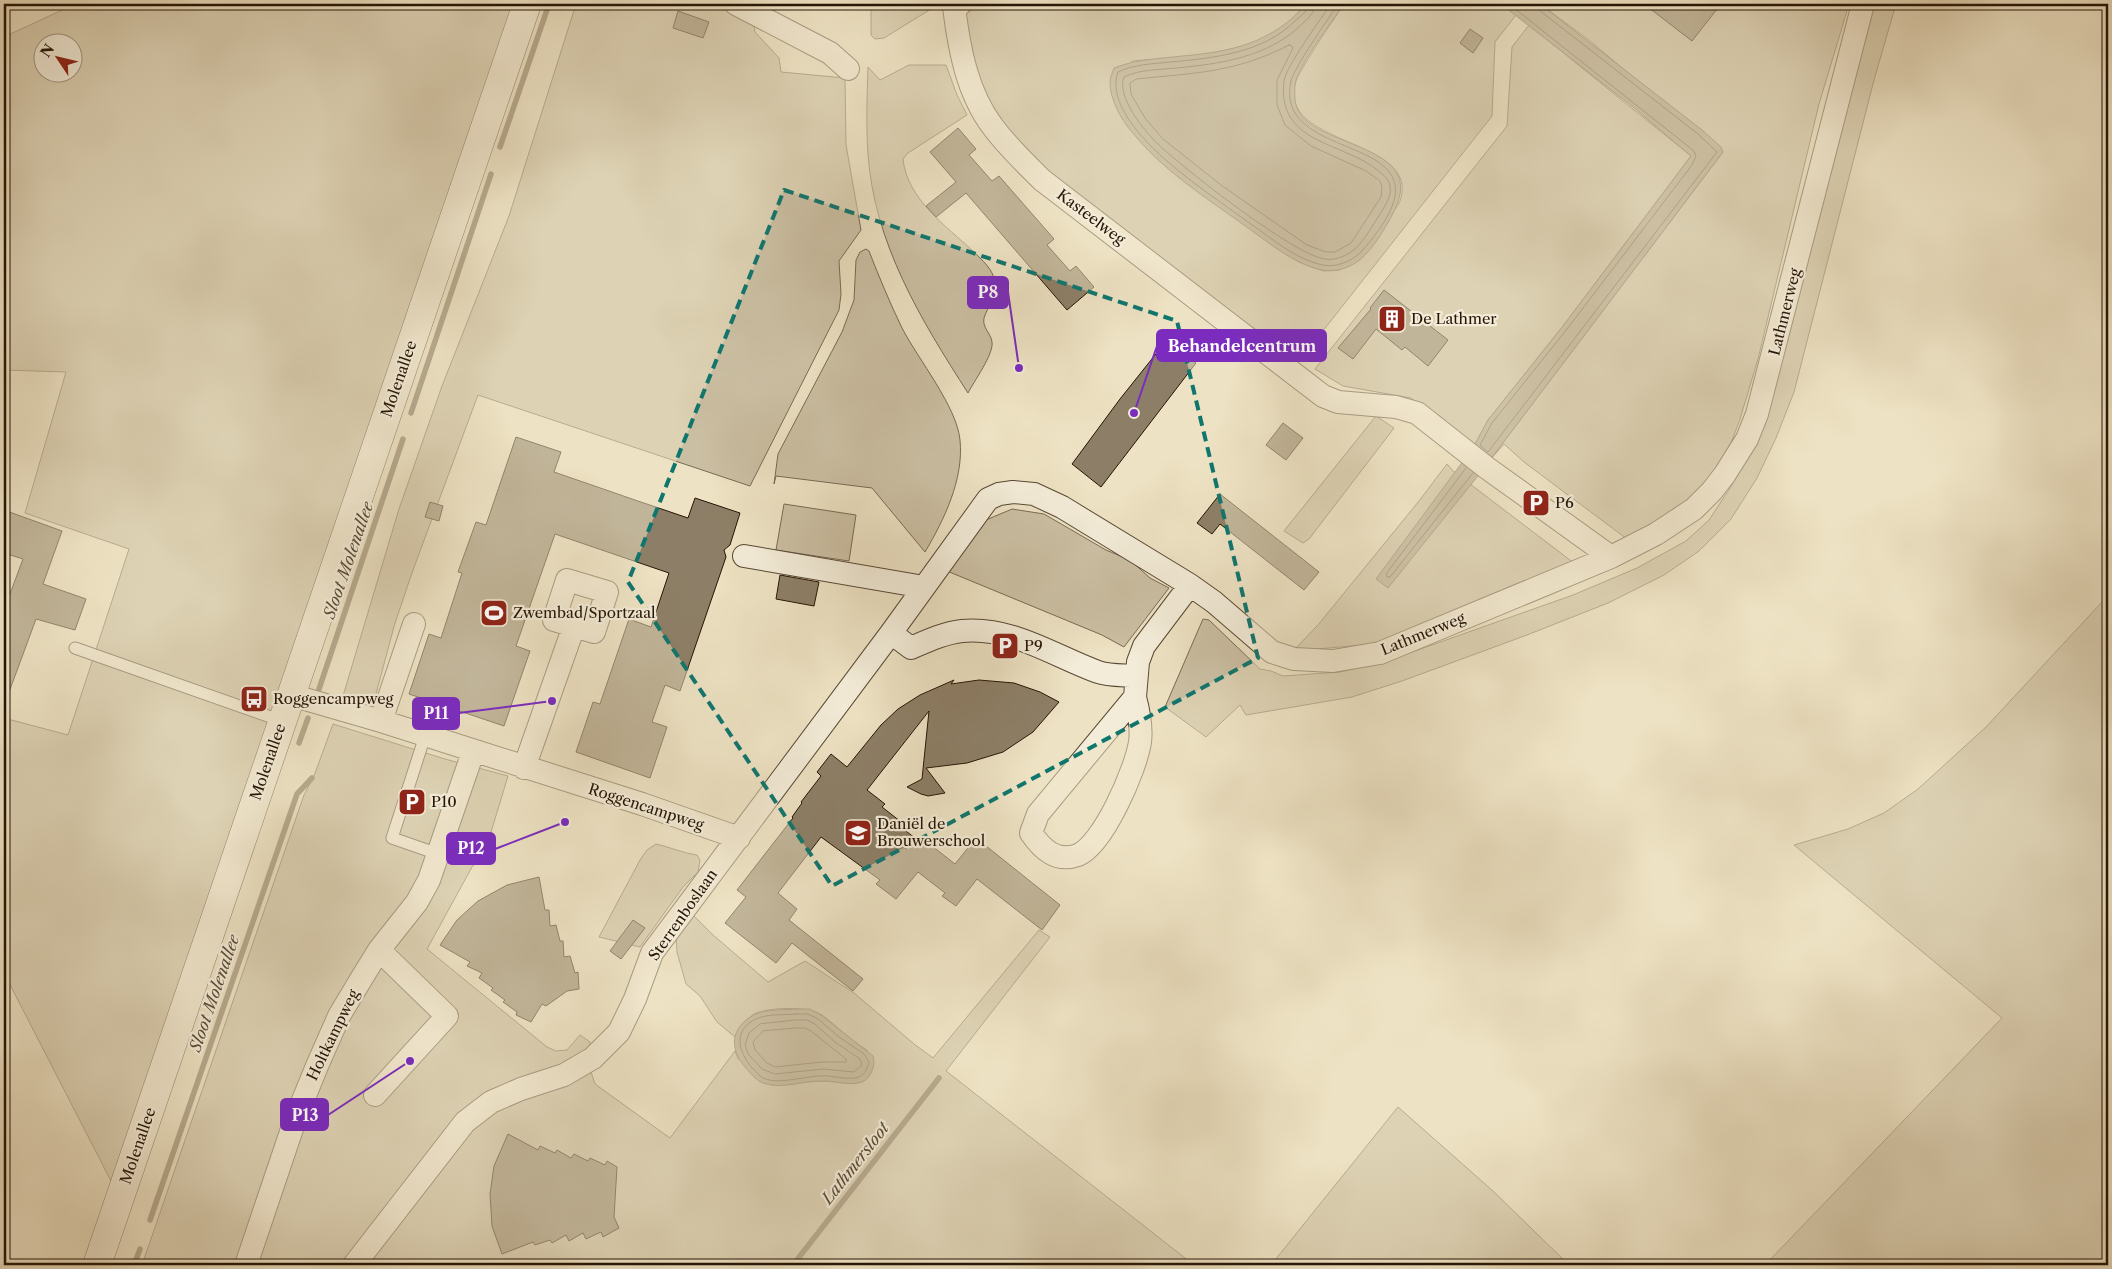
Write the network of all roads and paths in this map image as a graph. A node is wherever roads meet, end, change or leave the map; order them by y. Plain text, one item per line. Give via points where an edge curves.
1 (527, 4) edge
2 (736, 4) edge
3 (960, 4) edge
4 (1863, 4) edge
5 (848, 69) dead end
6 (988, 499) joint
7 (744, 556) dead end
8 (1611, 557) junction
9 (1190, 585) junction
10 (924, 587) junction
11 (414, 624) dead end
12 (574, 626) dead end
13 (892, 633) junction
14 (75, 648) dead end
15 (1135, 686) junction
16 (291, 695) junction
17 (282, 721) junction
18 (380, 721) junction
19 (425, 736) junction
20 (473, 752) junction
21 (524, 768) junction
22 (738, 838) junction
23 (438, 854) junction
24 (379, 950) junction
25 (374, 1095) dead end
26 (97, 1265) edge
27 (246, 1265) edge
28 (354, 1265) edge

1 - 16 main road, Molenallee
2 - 5 street via 830,53
3 - 8 street, Kasteelweg via 954,7 957,31 975,96 992,126 1056,191 1323,396 1338,402 1396,407 1417,413
4 - 8 street, Lathmerweg via 1769,374 1747,439 1726,474 1694,509 1656,534
6 - 9 street, Lathmerweg via 1013,492 1034,494 1076,515
6 - 10 street, Sterrenboslaan
7 - 10 street
8 - 9 street, Lathmerweg via 1380,653 1332,661 1294,659 1272,652
9 - 15 street via 1144,646
10 - 13 street, Sterrenboslaan
11 - 18 street
12 - 21 street
13 - 15 street via 911,648 962,631 988,631 1056,652
13 - 22 street, Sterrenboslaan
14 - 17 lane
15 - 15 street via 1038,814 1031,833 1049,854 1065,857 1079,854 1095,840 1125,791 1140,742
16 - 17 main road, Molenallee
16 - 18 street, Roggencampweg
17 - 26 main road, Molenallee
18 - 19 street, Roggencampweg
19 - 20 street, Roggencampweg
19 - 23 lane via 392,838
20 - 21 street, Roggencampweg
20 - 23 street, Holtkampweg
21 - 22 street, Roggencampweg
22 - 28 street, Sterrenboslaan via 652,953 619,1032 593,1058 564,1075 491,1102 465,1122
23 - 24 street, Holtkampweg via 429,880 416,902
24 - 25 street via 447,1016
24 - 27 street, Holtkampweg via 339,1016 317,1066 295,1120

